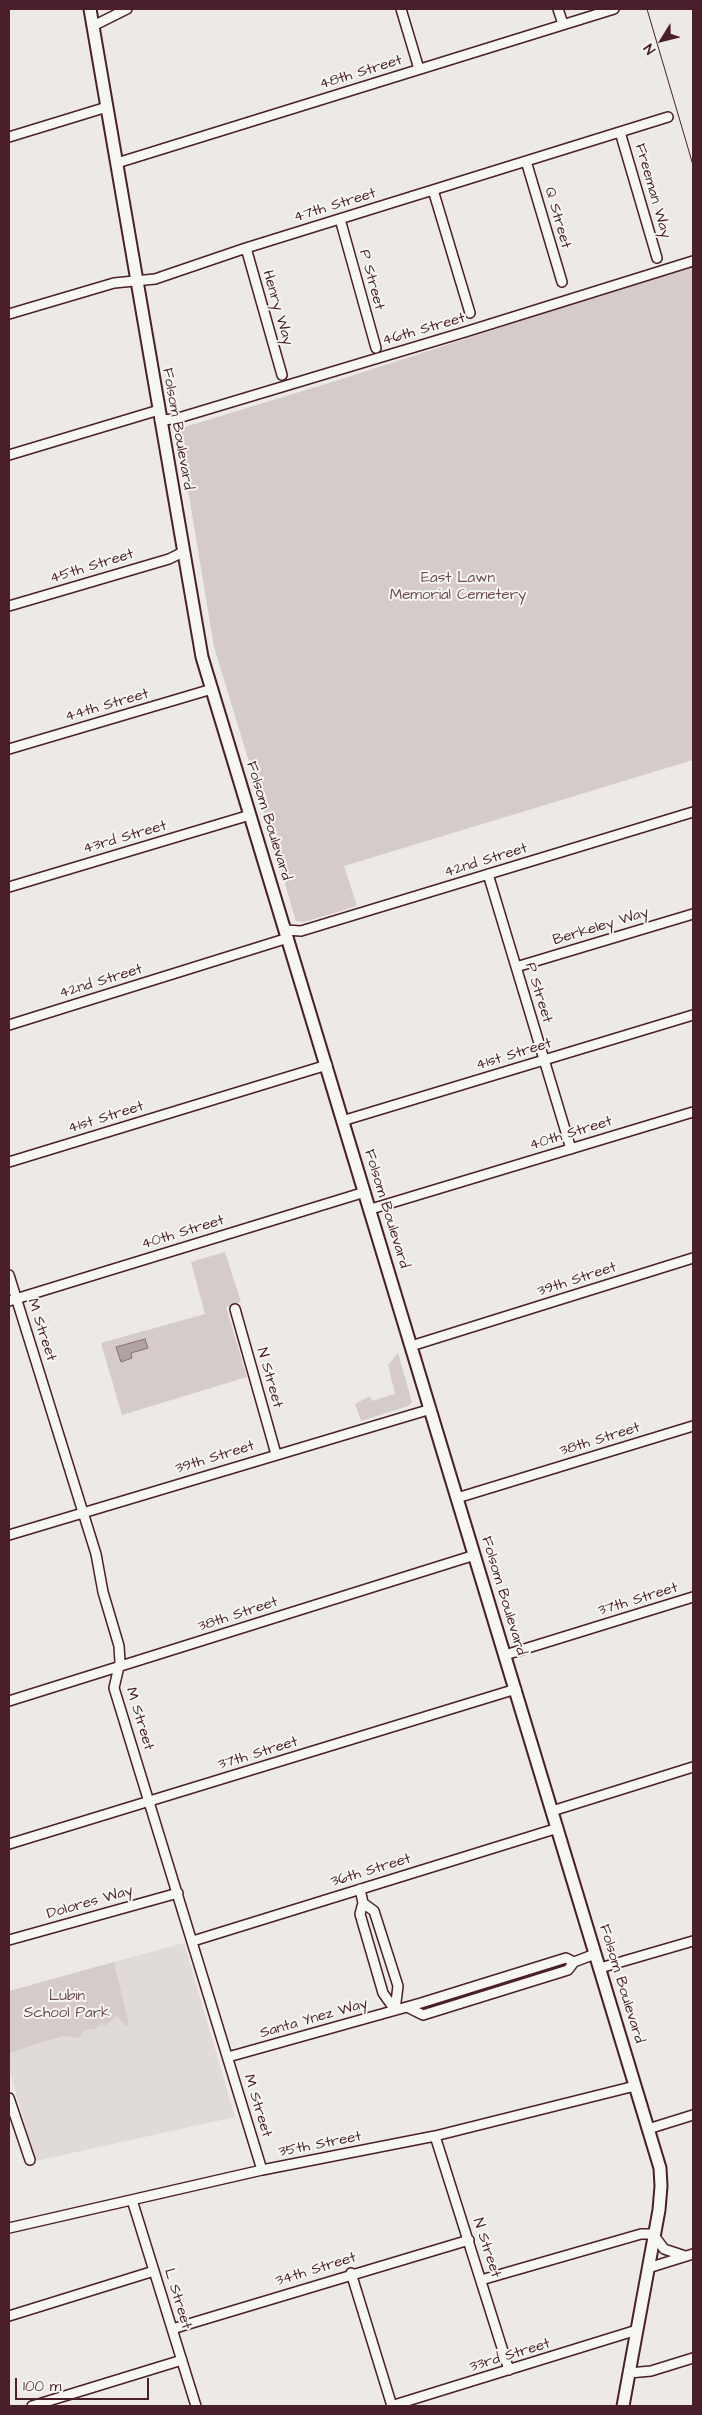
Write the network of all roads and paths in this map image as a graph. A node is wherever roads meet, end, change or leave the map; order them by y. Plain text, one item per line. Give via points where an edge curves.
1 (90, 9) edge
2 (127, 9) edge
3 (401, 9) edge
4 (558, 9) edge
5 (614, 9) edge
6 (563, 24) junction
7 (94, 26) junction
8 (419, 69) junction
9 (107, 107) junction
10 (668, 117) dead end
11 (620, 132) junction
12 (9, 137) edge
13 (526, 161) junction
14 (117, 163) junction
15 (433, 190) junction
16 (340, 219) junction
17 (246, 248) junction
18 (657, 258) dead end
19 (693, 261) edge
20 (136, 280) junction
21 (562, 282) dead end
22 (470, 313) dead end
23 (9, 314) edge
24 (376, 348) dead end
25 (282, 375) dead end
26 (159, 415) junction
27 (9, 455) edge
28 (183, 552) junction
29 (9, 606) edge
30 (212, 689) junction
31 (9, 749) edge
32 (693, 812) edge
33 (250, 815) junction
34 (488, 874) junction
35 (9, 886) edge
36 (693, 914) edge
37 (287, 934) junction
38 (516, 967) junction
39 (693, 1015) edge
40 (9, 1025) edge
41 (544, 1060) junction
42 (327, 1065) junction
43 (693, 1112) edge
44 (342, 1121) junction
45 (571, 1149) junction
46 (9, 1162) edge
47 (366, 1192) junction
48 (371, 1209) junction
49 (693, 1258) edge
50 (9, 1275) edge
51 (12, 1300) edge
52 (235, 1309) dead end
53 (411, 1346) junction
54 (431, 1409) junction
55 (693, 1426) edge
56 (276, 1454) junction
57 (458, 1498) junction
58 (84, 1512) junction
59 (9, 1535) edge
60 (475, 1555) junction
61 (693, 1597) edge
62 (505, 1655) junction
63 (119, 1667) junction
64 (516, 1689) junction
65 (9, 1701) edge
66 (693, 1767) edge
67 (150, 1801) junction
68 (552, 1810) junction
69 (558, 1828) junction
70 (9, 1844) edge
71 (360, 1889) junction
72 (178, 1893) junction
73 (364, 1903) junction
74 (9, 1940) edge
75 (193, 1941) junction
76 (693, 1941) edge
77 (595, 1954) junction
78 (574, 1962) junction
79 (600, 1968) junction
80 (516, 1975) junction
81 (519, 1986) junction
82 (407, 2007) junction
83 (395, 2010) junction
84 (228, 2057) junction
85 (635, 2086) junction
86 (9, 2098) edge
87 (693, 2114) edge
88 (12, 2120) edge
89 (648, 2129) junction
90 (435, 2136) junction
91 (30, 2160) dead end
92 (262, 2170) junction
93 (132, 2200) junction
94 (9, 2228) edge
95 (654, 2234) junction
96 (469, 2240) junction
97 (689, 2255) edge
98 (648, 2268) junction
99 (154, 2271) junction
100 (351, 2273) junction
101 (481, 2280) junction
102 (9, 2316) edge
103 (172, 2329) junction
104 (637, 2330) junction
105 (693, 2358) edge
106 (182, 2360) junction
107 (510, 2370) junction
108 (629, 2373) junction
109 (32, 2406) edge
110 (196, 2406) edge
111 (392, 2406) edge
112 (623, 2406) edge

1 - 7 main road, Folsom Boulevard
2 - 7 street
3 - 8 street
4 - 6 street
5 - 6 street, 48th Street
6 - 8 street, 48th Street
7 - 9 main road, Folsom Boulevard
8 - 14 street, 48th Street
9 - 12 street
9 - 14 main road, Folsom Boulevard
10 - 11 street, 47th Street
11 - 13 street, 47th Street
11 - 18 street, Freeman Way
13 - 15 street, 47th Street
13 - 21 street, Q Street
14 - 20 main road, Folsom Boulevard
15 - 16 street, 47th Street
15 - 22 street
16 - 17 street, 47th Street
16 - 24 street, P Street
17 - 20 street, 47th Street via 155,279
17 - 25 street, Henry Way
19 - 26 street, 46th Street via 175,419
20 - 23 street, 47th Street via 114,283
20 - 26 main road, Folsom Boulevard
26 - 27 street, 46th Street
26 - 28 main road, Folsom Boulevard
28 - 29 street, 45th Street
28 - 30 main road, Folsom Boulevard via 197,635
30 - 31 street, 44th Street
30 - 33 main road, Folsom Boulevard
32 - 34 street, 42nd Street
33 - 35 street, 43rd Street
33 - 37 main road, Folsom Boulevard
34 - 37 street, 42nd Street
34 - 38 street, P Street
36 - 38 street, Berkeley Way
37 - 40 street, 42nd Street
37 - 42 main road, Folsom Boulevard
38 - 41 street, P Street
39 - 41 street, 41st Street
41 - 44 street, 41st Street
41 - 45 street, P Street
42 - 44 main road, Folsom Boulevard
42 - 46 street, 41st Street
43 - 45 street, 40th Street
44 - 47 main road, Folsom Boulevard
45 - 48 street, 40th Street
47 - 48 main road, Folsom Boulevard
47 - 51 street, 40th Street
48 - 53 main road, Folsom Boulevard
49 - 53 street, 39th Street
50 - 51 street, M Street
51 - 58 street, M Street
52 - 56 street, N Street
53 - 54 main road, Folsom Boulevard
54 - 56 street, 39th Street
54 - 57 main road, Folsom Boulevard
55 - 57 street, 38th Street
56 - 58 street, 39th Street
57 - 60 main road, Folsom Boulevard
58 - 59 street, 39th Street
58 - 63 street, M Street via 119,1646
60 - 62 main road, Folsom Boulevard
60 - 63 street, 38th Street
61 - 62 street, 37th Street
62 - 64 main road, Folsom Boulevard
63 - 65 street, 38th Street
63 - 67 street, M Street via 114,1688
64 - 67 street, 37th Street
64 - 68 main road, Folsom Boulevard
66 - 68 street
67 - 70 street, 37th Street
67 - 72 street, M Street
68 - 69 main road, Folsom Boulevard
69 - 71 street, 36th Street
69 - 77 main road, Folsom Boulevard
71 - 73 street
71 - 75 street, 36th Street
72 - 74 street, Dolores Way
72 - 75 street, M Street
73 - 83 street via 360,1914 383,1992
73 - 83 street via 374,1911 398,1986
75 - 84 street, M Street
76 - 79 street
77 - 78 street, Santa Ynez Way
77 - 79 main road, Folsom Boulevard
78 - 80 street, Santa Ynez Way via 566,1958
78 - 81 street, Santa Ynez Way via 568,1970
79 - 85 main road, Folsom Boulevard
80 - 81 street
80 - 82 street, Santa Ynez Way
81 - 82 street, Santa Ynez Way via 423,2015
82 - 83 street, Santa Ynez Way
83 - 84 street, Santa Ynez Way
84 - 92 street, M Street
85 - 89 main road, Folsom Boulevard
85 - 90 street, 35th Street
86 - 88 street
87 - 89 street
88 - 91 street
89 - 95 main road, Folsom Boulevard via 661,2178
90 - 92 street, 35th Street
90 - 96 street, N Street
92 - 93 street, 35th Street
93 - 94 street, 35th Street
93 - 99 street, L Street
95 - 97 street via 664,2249
95 - 98 main road, Folsom Boulevard
95 - 101 street via 618,2240
96 - 100 street, 34th Street
96 - 101 street, N Street
97 - 98 street
98 - 104 main road, Folsom Boulevard
99 - 102 street
99 - 103 street, L Street
100 - 103 street, 34th Street
100 - 111 street
101 - 107 street, N Street
103 - 106 street, L Street
104 - 107 street, 33rd Street
104 - 108 main road, Folsom Boulevard
105 - 108 street via 651,2372
106 - 109 street
106 - 110 street, L Street
107 - 111 street, 33rd Street
108 - 112 main road, Folsom Boulevard

